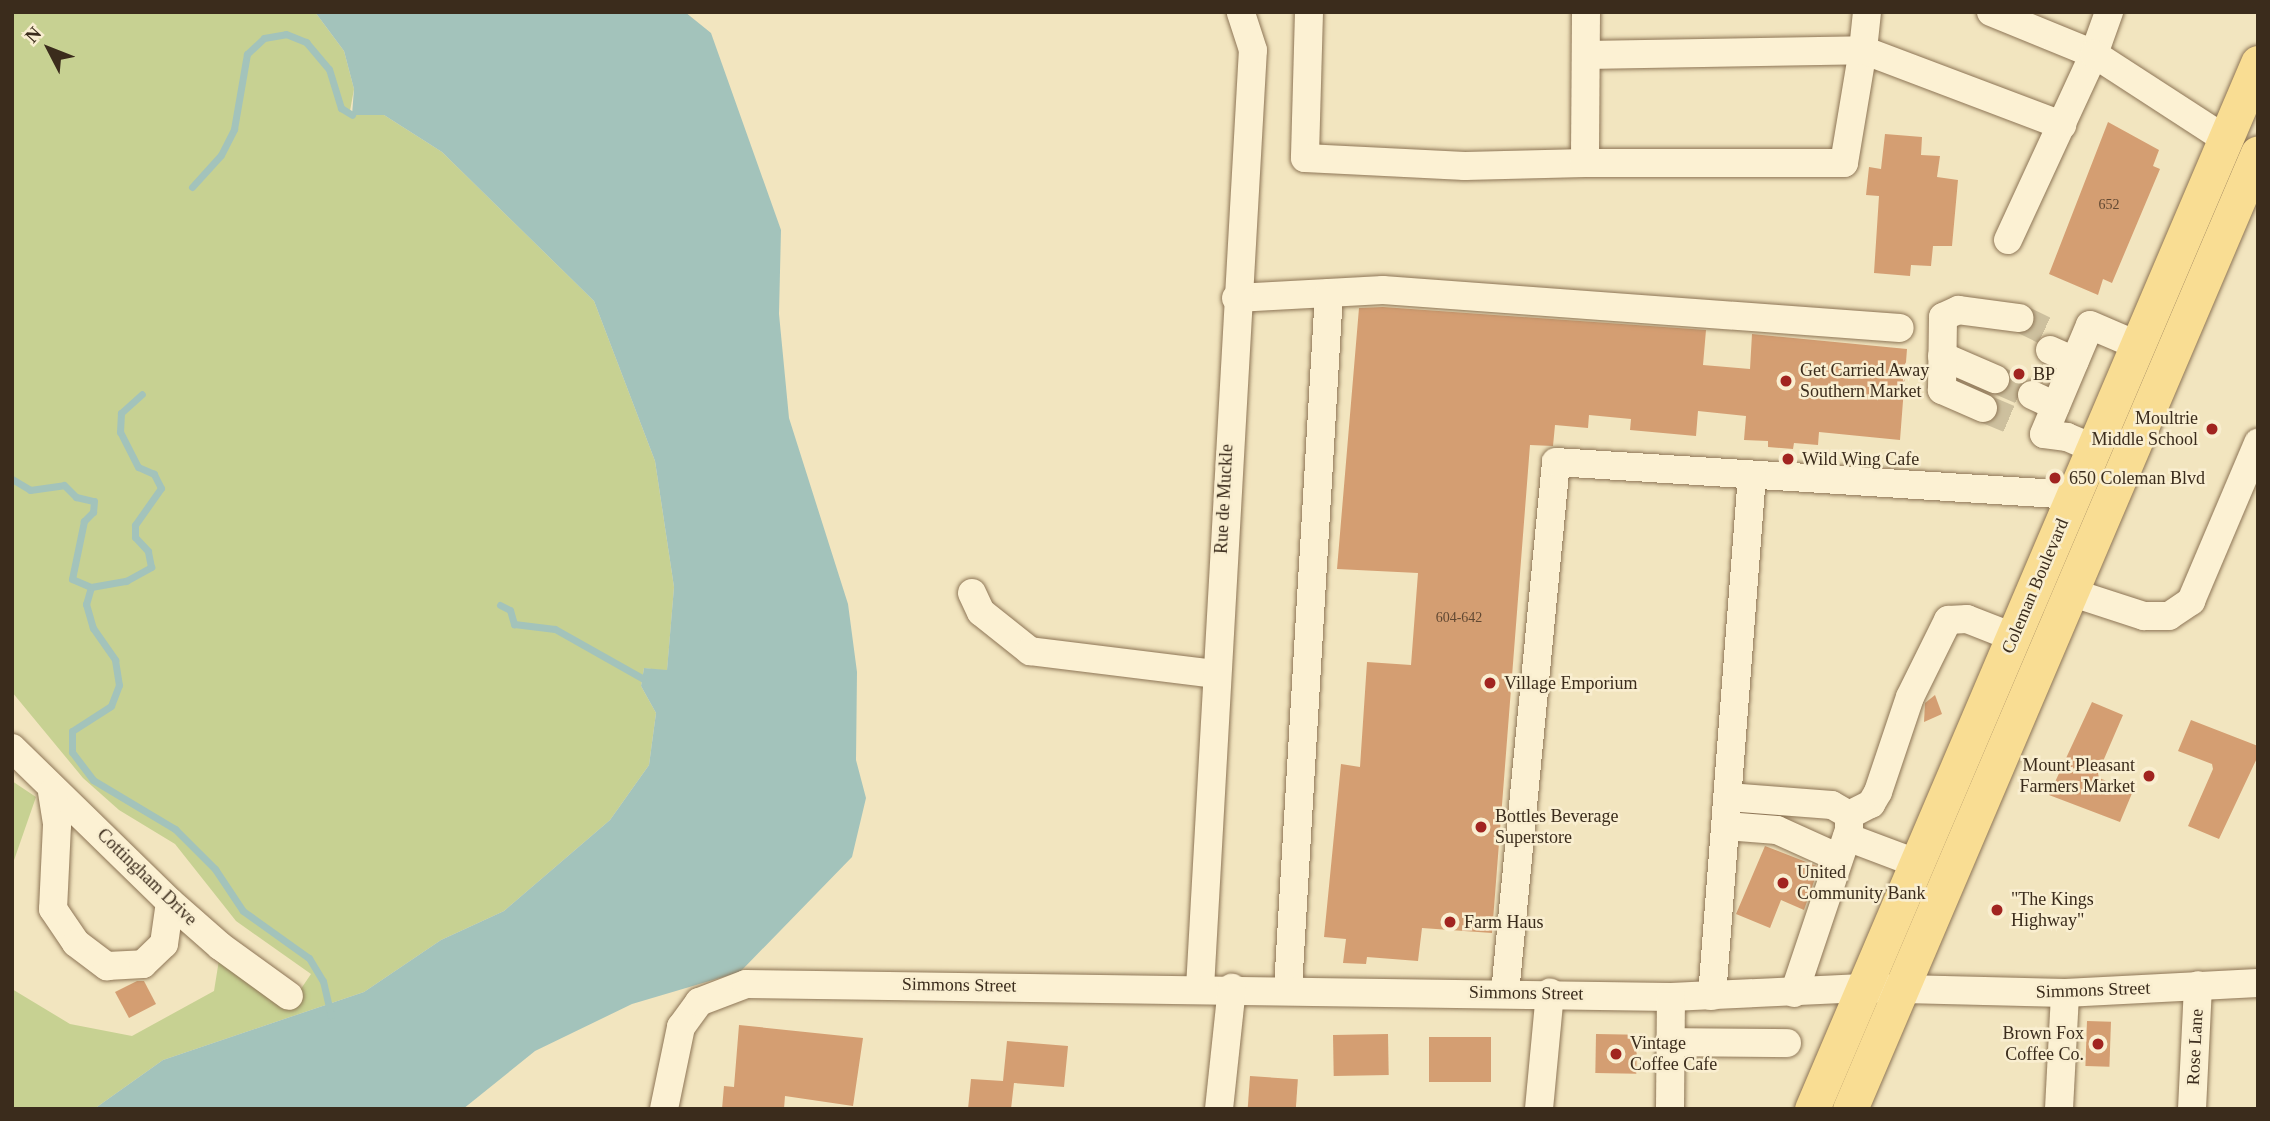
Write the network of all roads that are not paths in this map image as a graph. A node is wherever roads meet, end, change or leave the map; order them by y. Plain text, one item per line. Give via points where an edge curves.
1 (1241, 12) edge
2 (1309, 12) edge
3 (1586, 12) edge
4 (1867, 12) edge
5 (1991, 12) edge
6 (2109, 12) edge
7 (1863, 50) junction
8 (2094, 54) junction
9 (1586, 55) junction
10 (2258, 62) edge
11 (2062, 125) junction
12 (2225, 139) junction
13 (2257, 157) edge
14 (1585, 163) junction
15 (2008, 240) dead end
16 (1329, 293) junction
17 (1236, 298) junction
18 (2016, 326) tunnel mouth
19 (1900, 328) dead end
20 (2137, 345) junction
21 (1942, 356) junction
22 (1995, 379) tunnel mouth
23 (2155, 393) junction
24 (1983, 408) tunnel mouth
25 (2258, 443) edge
26 (2093, 448) junction
27 (1752, 475) junction
28 (2073, 495) junction
29 (2070, 592) junction
30 (972, 593) dead end
31 (2013, 637) junction
32 (1215, 674) junction
33 (12, 748) edge
34 (52, 792) junction
35 (1728, 797) junction
36 (1726, 826) junction
37 (1845, 837) junction
38 (1916, 863) junction
39 (170, 902) junction
40 (2258, 984) edge
41 (2198, 985) junction
42 (686, 988) dead end
43 (1200, 988) junction
44 (1232, 988) junction
45 (1288, 988) junction
46 (1863, 988) junction
47 (1901, 990) junction
48 (1506, 993) junction
49 (1550, 993) junction
50 (1794, 993) junction
51 (2065, 993) junction
52 (289, 996) dead end
53 (1671, 996) junction
54 (1712, 996) junction
55 (681, 1027) junction
56 (1672, 1042) junction
57 (1787, 1043) dead end
58 (2057, 1107) edge
59 (664, 1109) edge
60 (1219, 1109) edge
61 (1539, 1109) edge
62 (1670, 1109) edge
63 (1812, 1109) edge
64 (1850, 1109) edge
65 (2192, 1109) edge

1 - 17 street, Rue de Muckle via 1252,50
2 - 14 street via 1305,158 1465,166
3 - 9 street
4 - 7 street
5 - 8 street
6 - 8 street
7 - 9 street
7 - 11 street
7 - 14 street via 1844,163
8 - 11 street
8 - 12 street
9 - 14 street
10 - 12 main road, Coleman Boulevard
11 - 15 street
12 - 20 main road, Coleman Boulevard
12 - 23 main road via 2235,169 2179,302
13 - 23 main road, Coleman Boulevard
16 - 17 street
16 - 19 street via 1383,290
16 - 45 street
17 - 32 street, Rue de Muckle
18 - 21 street via 1958,310 1942,317
20 - 26 main road, Coleman Boulevard
20 - 26 street via 2090,325 2066,348 2032,429
21 - 22 street
21 - 24 street via 1942,390
23 - 29 main road, Coleman Boulevard
25 - 29 street via 2191,601 2169,616 2144,616
26 - 28 main road, Coleman Boulevard
27 - 28 street
27 - 35 street
27 - 48 street via 1556,462
28 - 31 main road, Coleman Boulevard
29 - 47 main road, Coleman Boulevard
30 - 32 street via 981,612 1030,651
31 - 37 street via 1967,619 1948,620 1910,697 1878,792
31 - 38 main road, Coleman Boulevard
32 - 43 street, Rue de Muckle
33 - 34 street, Cottingham Drive
34 - 39 street, Cottingham Drive via 89,820
34 - 39 street via 57,825 53,909 76,943 107,967 143,964 164,944
35 - 36 street
35 - 37 street via 1832,805
36 - 37 street
36 - 54 street
37 - 38 street
37 - 50 street
38 - 46 main road, Coleman Boulevard
39 - 52 street, Cottingham Drive via 220,946
40 - 41 street, Simmons Street
41 - 51 street, Simmons Street
41 - 65 street, Rose Lane
42 - 55 street
43 - 44 street, Simmons Street
43 - 55 street, Simmons Street via 746,984 699,1002
44 - 45 street, Simmons Street
44 - 60 street
45 - 48 street, Simmons Street
46 - 47 street, Simmons Street
46 - 50 street, Simmons Street
46 - 63 main road, Coleman Boulevard
47 - 51 street, Simmons Street
47 - 64 main road, Coleman Boulevard
48 - 49 street, Simmons Street
49 - 53 street, Simmons Street
49 - 61 street
50 - 54 street, Simmons Street
51 - 58 street
53 - 54 street, Simmons Street
53 - 56 street
55 - 59 street
56 - 57 street
56 - 62 street

